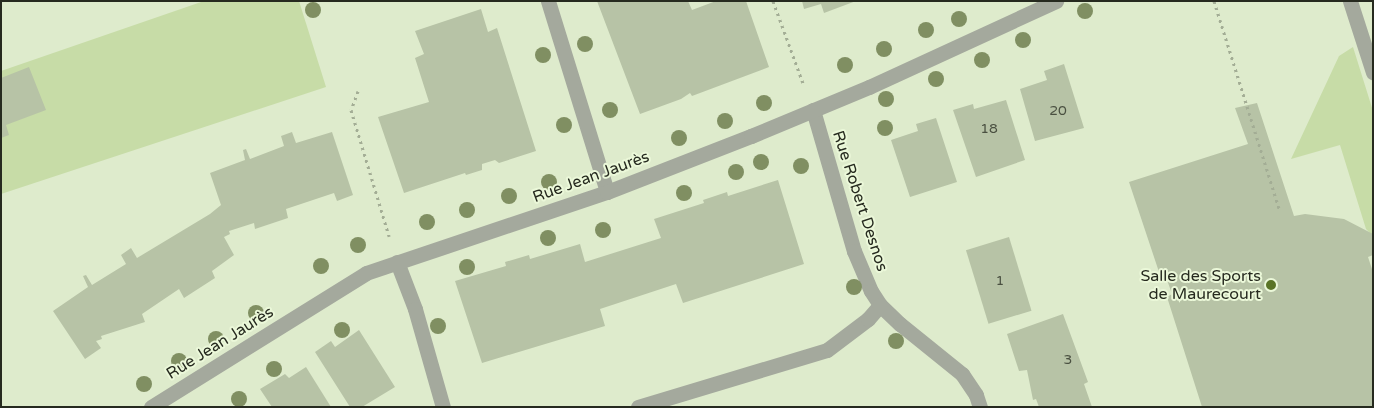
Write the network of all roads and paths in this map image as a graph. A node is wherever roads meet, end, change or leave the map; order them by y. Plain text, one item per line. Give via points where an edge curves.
1 (548, 1) edge
2 (773, 1) edge
3 (1056, 1) edge
4 (1214, 1) edge
5 (1350, 1) edge
6 (1373, 72) edge
7 (358, 91) dead end
8 (812, 110) junction
9 (607, 192) junction
10 (1279, 209) dead end
11 (397, 262) junction
12 (880, 305) junction
13 (151, 407) edge
14 (443, 407) edge
15 (638, 407) edge
16 (980, 407) edge

1 - 9 street
2 - 8 path
3 - 8 street, Rue Jean Jaurès
4 - 10 path
5 - 6 street
7 - 11 path via 351,110
8 - 9 street, Rue Jean Jaurès
8 - 12 street, Rue Robert Desnos via 854,251 870,291
9 - 11 street, Rue Jean Jaurès
11 - 13 street, Rue Jean Jaurès via 366,273
11 - 14 street
12 - 15 street via 868,319 827,350
12 - 16 street, Rue Robert Desnos via 962,374

